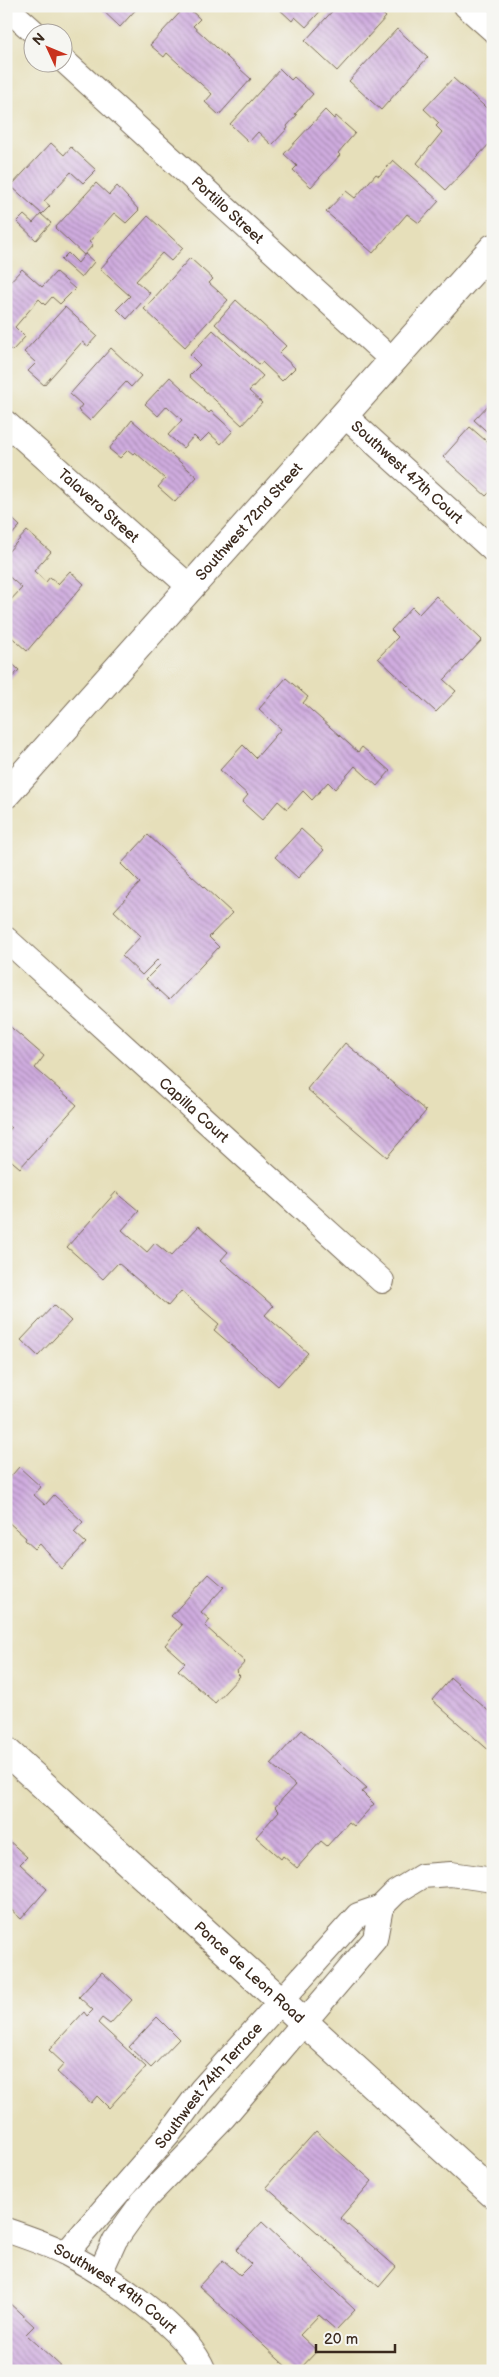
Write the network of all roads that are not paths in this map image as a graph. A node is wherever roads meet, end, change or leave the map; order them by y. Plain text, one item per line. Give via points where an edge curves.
1 (466, 6) edge
2 (6, 7) edge
3 (23, 22) edge
4 (493, 30) edge
5 (72, 68) edge
6 (493, 248) edge
7 (392, 360) junction
8 (344, 415) junction
9 (6, 424) edge
10 (493, 550) edge
11 (191, 588) junction
12 (6, 794) edge
13 (6, 939) edge
14 (382, 1281) dead end
15 (6, 1751) edge
16 (493, 1880) edge
17 (381, 1908) junction
18 (281, 2002) junction
19 (302, 2022) junction
20 (223, 2067) junction
21 (248, 2088) junction
22 (185, 2112) junction
23 (209, 2132) junction
24 (136, 2171) junction
25 (155, 2187) junction
26 (493, 2194) edge
27 (6, 2230) edge
28 (66, 2253) junction
29 (100, 2273) junction
30 (204, 2371) edge

1 - 4 street
2 - 3 street
5 - 7 street, Portillo Street
6 - 7 main road, Southwest 72nd Street
7 - 8 main road, Southwest 72nd Street
8 - 10 street, Southwest 47th Court
8 - 11 main road, Southwest 72nd Street
9 - 11 street, Talavera Street
11 - 12 main road, Southwest 72nd Street
13 - 14 street, Capilla Court
15 - 18 main road, Ponce de Leon Road
16 - 17 street, Southwest 74th Terrace via 451,1874 422,1876 396,1892
17 - 18 street, Southwest 74th Terrace via 358,1916
17 - 19 street, Southwest 74th Terrace via 374,1939
18 - 19 main road, Ponce de Leon Road
18 - 20 street, Southwest 74th Terrace
19 - 21 street, Southwest 74th Terrace
19 - 26 main road, Ponce de Leon Road
20 - 21 street
20 - 22 street, Southwest 74th Terrace
21 - 23 street, Southwest 74th Terrace
22 - 23 street
22 - 24 street, Southwest 74th Terrace
23 - 25 street, Southwest 74th Terrace
24 - 25 street
24 - 28 street, Southwest 74th Terrace
25 - 29 street, Southwest 74th Terrace via 127,2220
27 - 28 street, Southwest 49th Court
28 - 29 street, Southwest 49th Court
29 - 30 street, Southwest 49th Court via 169,2324 194,2352

